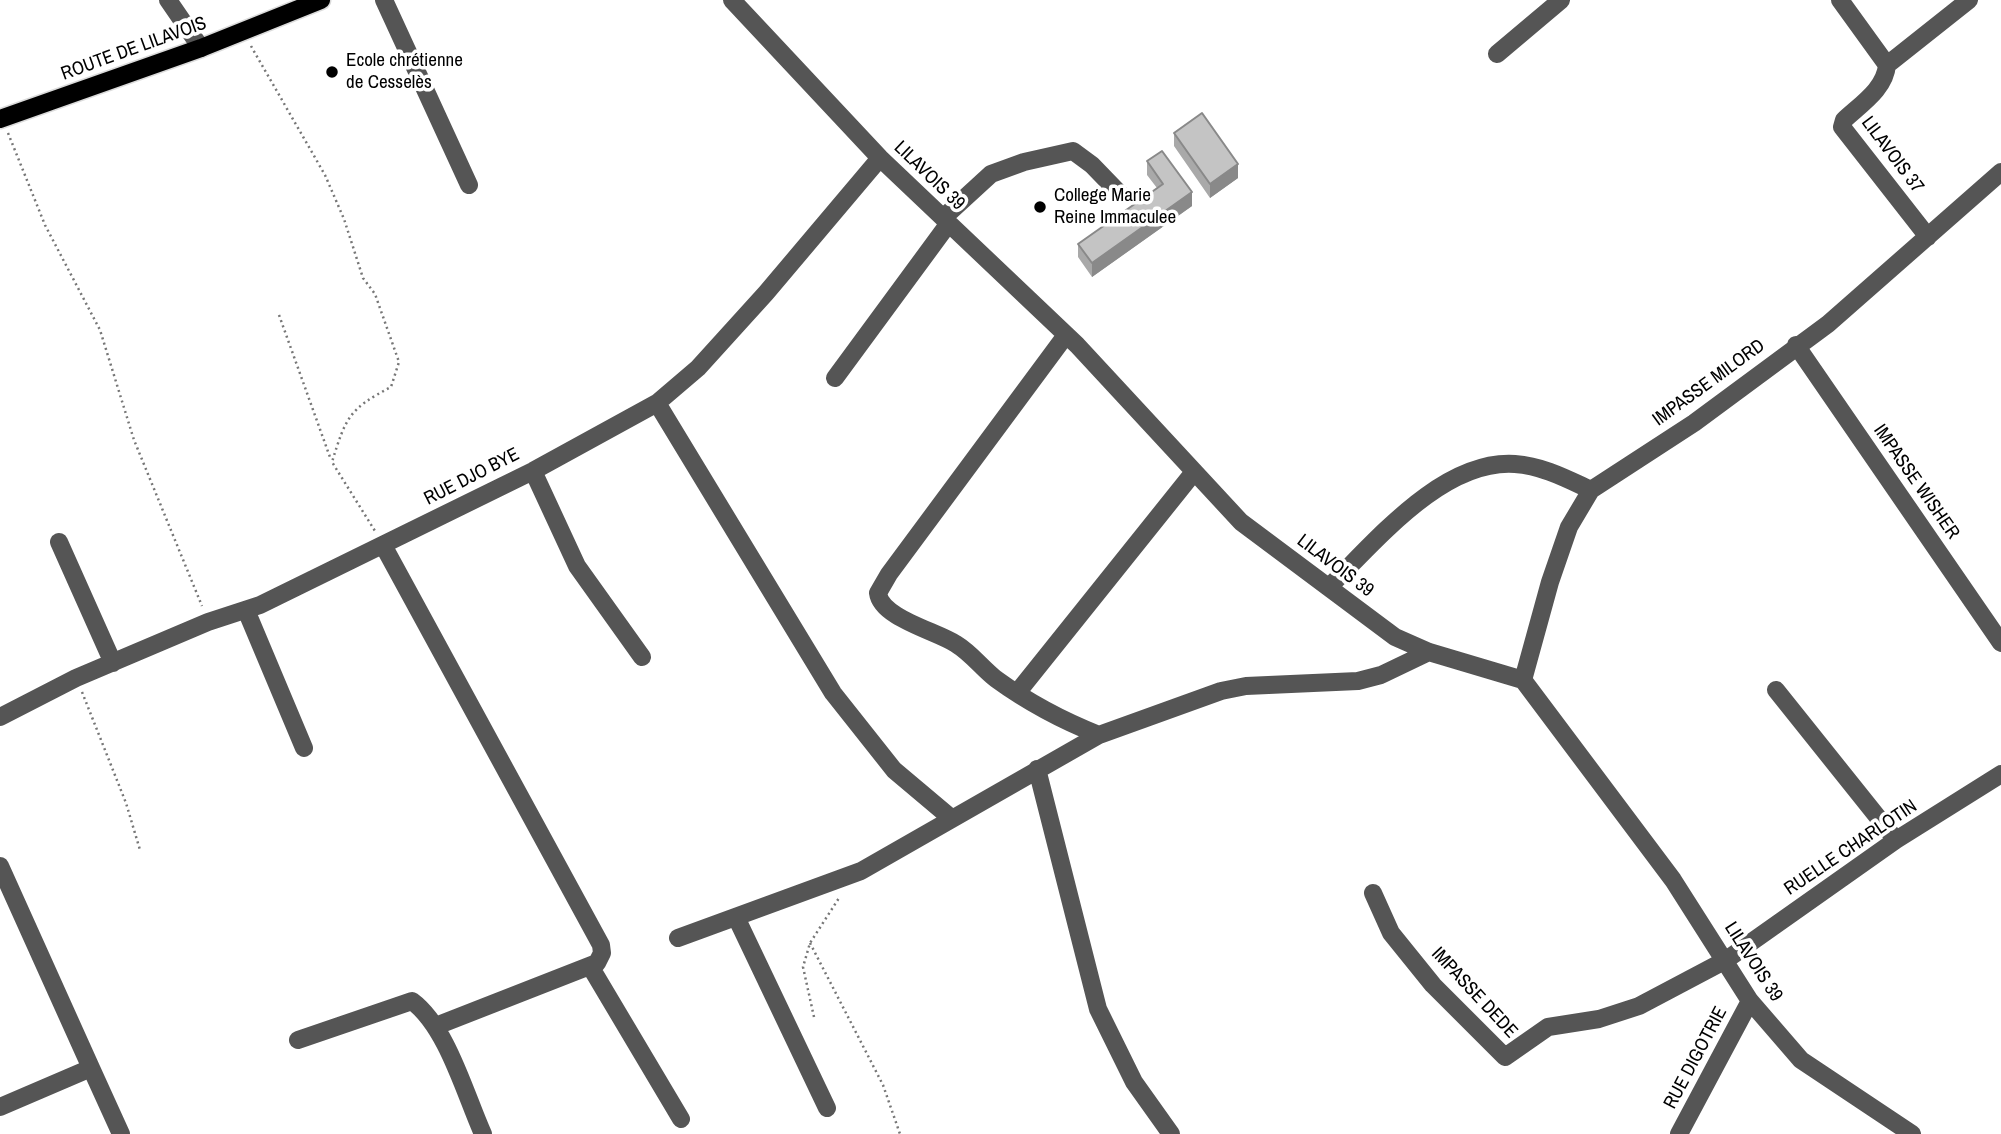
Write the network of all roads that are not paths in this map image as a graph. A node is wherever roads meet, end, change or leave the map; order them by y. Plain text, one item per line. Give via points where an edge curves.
1 (168, 0) edge
2 (321, 0) edge
3 (384, 0) edge
4 (732, 0) edge
5 (1561, 0) edge
6 (1840, 0) edge
7 (1969, 0) edge
8 (201, 48) junction
9 (1497, 54) dead end
10 (1887, 65) junction
11 (1, 117) edge
12 (880, 158) junction
13 (2001, 172) edge
14 (469, 185) dead end
15 (1121, 195) dead end
16 (946, 221) junction
17 (1928, 237) junction
18 (1066, 335) junction
19 (1796, 345) junction
20 (835, 379) dead end
21 (657, 404) junction
22 (533, 471) junction
23 (1194, 472) junction
24 (1591, 490) junction
25 (59, 542) dead end
26 (383, 545) junction
27 (1329, 587) junction
28 (246, 610) junction
29 (2001, 643) edge
30 (1429, 652) junction
31 (642, 657) dead end
32 (113, 663) junction
33 (1523, 680) junction
34 (1776, 690) dead end
35 (1017, 693) junction
36 (0, 717) edge
37 (1099, 735) junction
38 (304, 748) dead end
39 (1037, 769) junction
40 (2001, 774) edge
41 (951, 818) junction
42 (1896, 840) junction
43 (0, 866) edge
44 (1373, 893) dead end
45 (736, 917) junction
46 (678, 939) dead end
47 (1727, 960) junction
48 (590, 966) junction
49 (1750, 1001) junction
50 (436, 1026) junction
51 (298, 1040) dead end
52 (91, 1068) junction
53 (0, 1107) edge
54 (827, 1108) dead end
55 (681, 1119) dead end
56 (121, 1134) edge
57 (483, 1134) edge
58 (1171, 1134) edge
59 (1679, 1134) edge
60 (1912, 1134) edge

1 - 8 street
2 - 8 main road, ROUTE DE LILAVOIS
3 - 14 street
4 - 12 street, LILAVOIS 39
5 - 9 street
6 - 10 street
7 - 10 street
8 - 11 main road, ROUTE DE LILAVOIS
10 - 17 street, LILAVOIS 37 via 1879,88 1842,127
12 - 16 street, LILAVOIS 39
12 - 21 street, RUE DJO BYE via 741,321
13 - 17 street, IMPASSE MILORD
15 - 16 street via 1073,151 991,174
16 - 18 street, LILAVOIS 39
16 - 20 street
17 - 19 street, IMPASSE MILORD via 1828,324
18 - 23 street, LILAVOIS 39
18 - 35 street via 878,593 881,603 893,612 952,641
19 - 24 street, IMPASSE MILORD via 1694,424
19 - 29 street, IMPASSE WISHER
21 - 22 street, RUE DJO BYE
21 - 41 street via 834,693 894,770
22 - 26 street, RUE DJO BYE
22 - 31 street via 577,566
23 - 27 street, LILAVOIS 39 via 1241,522
23 - 35 street
24 - 27 street via 1555,473 1515,464 1467,472 1401,517
24 - 33 street, IMPASSE MILORD via 1561,549
25 - 32 street
26 - 28 street, RUE DJO BYE
26 - 48 street via 601,944 600,960
27 - 30 street, LILAVOIS 39 via 1395,637
28 - 32 street, RUE DJO BYE
28 - 38 street
30 - 33 street, LILAVOIS 39
30 - 37 street via 1357,681 1221,691
32 - 36 street, RUE DJO BYE
33 - 47 street, LILAVOIS 39
34 - 42 street
35 - 37 street via 1044,712
37 - 39 street
39 - 41 street
39 - 58 street via 1098,1009 1134,1082
40 - 42 street, RUELLE CHARLOTIN
41 - 45 street via 861,872
42 - 47 street, RUELLE CHARLOTIN
43 - 52 street
44 - 47 street, IMPASSE DEDE via 1391,933 1433,985 1505,1057 1548,1027 1599,1019 1639,1006
45 - 46 street
45 - 54 street
47 - 49 street, LILAVOIS 39
48 - 50 street
48 - 55 street
49 - 59 street, RUE DIGOTRIE
49 - 60 street, LILAVOIS 39 via 1801,1060
50 - 51 street via 412,1001
50 - 57 street
52 - 53 street
52 - 56 street

